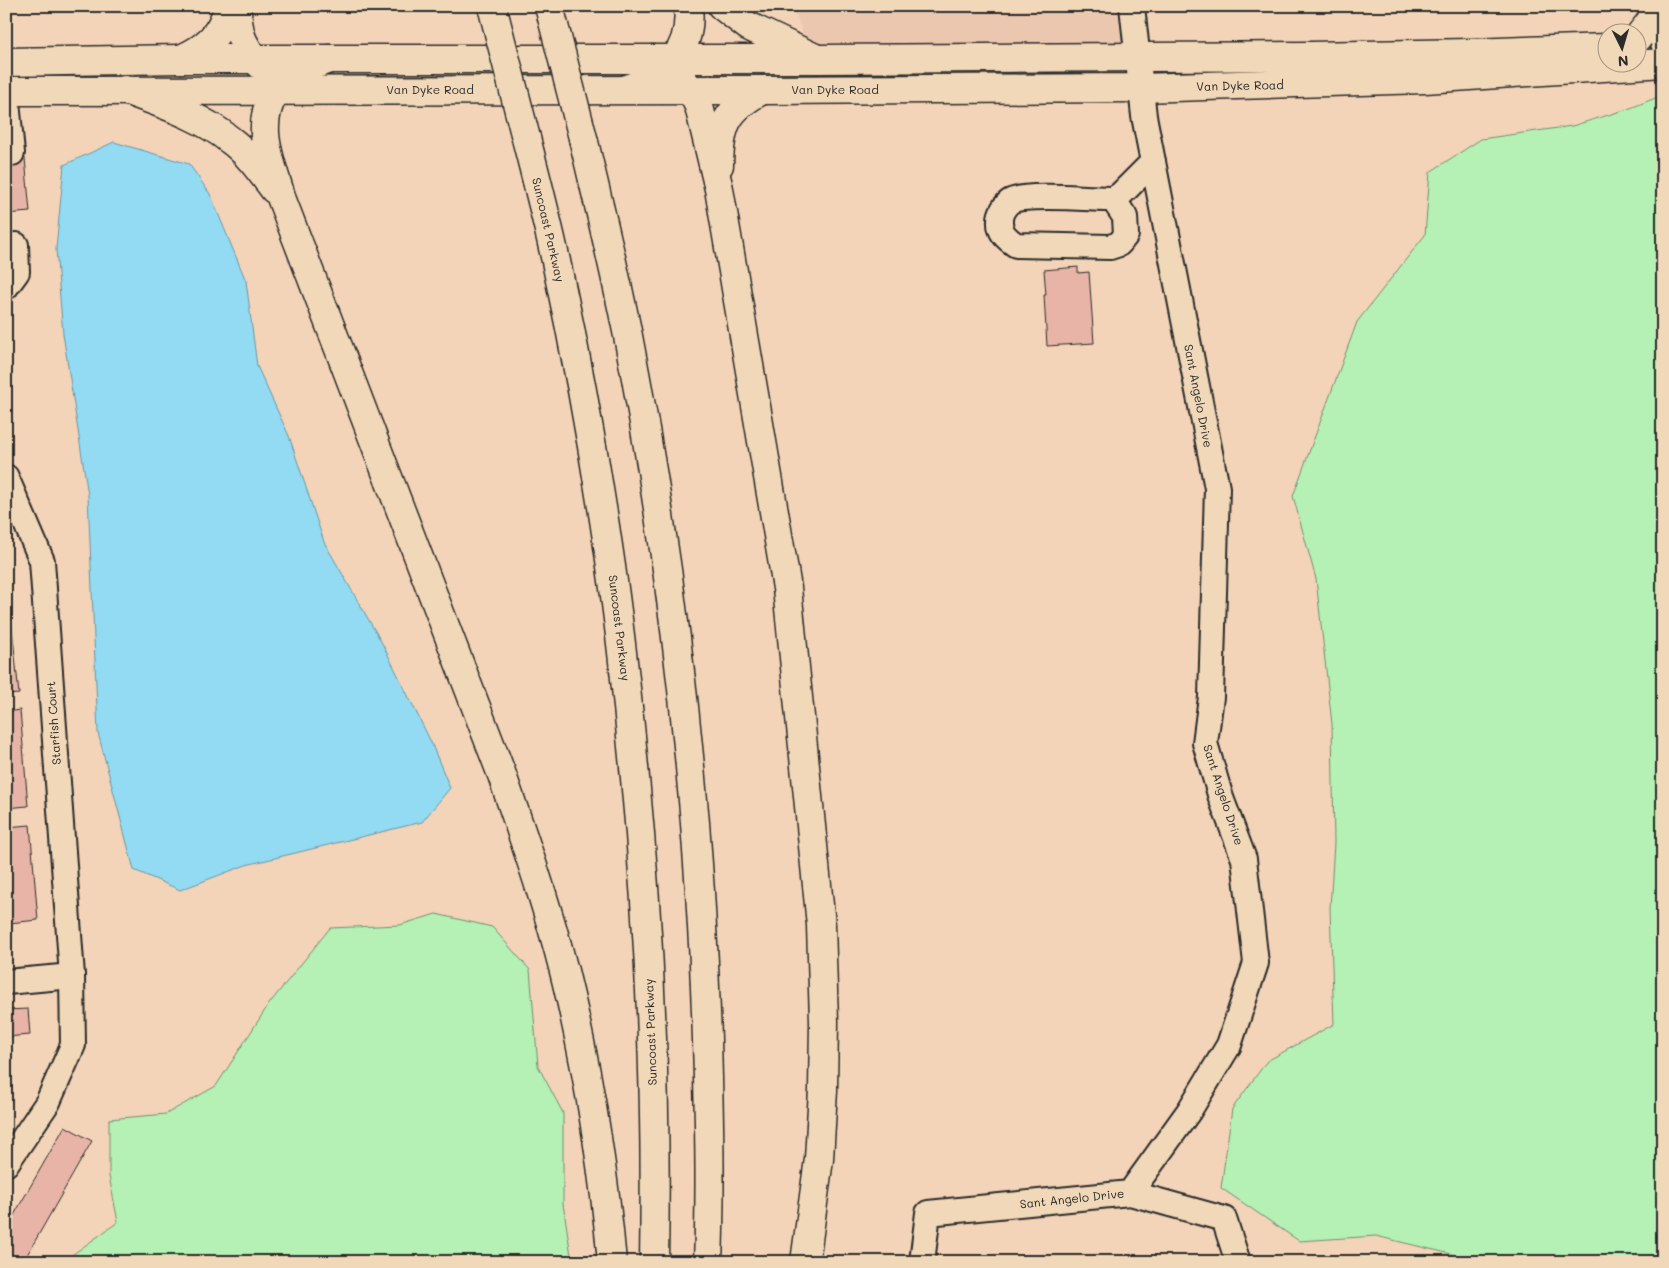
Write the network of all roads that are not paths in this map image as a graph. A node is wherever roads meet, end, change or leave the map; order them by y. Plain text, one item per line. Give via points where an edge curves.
1 (229, 6) edge
2 (236, 6) edge
3 (492, 6) edge
4 (549, 6) edge
5 (688, 6) edge
6 (722, 6) edge
7 (1132, 6) edge
8 (1658, 6) edge
9 (1646, 27) edge
10 (1663, 44) edge
11 (1646, 45) edge
12 (1596, 48) edge
13 (1136, 56) junction
14 (256, 59) junction
15 (329, 59) junction
16 (817, 59) junction
17 (181, 60) junction
18 (665, 61) junction
19 (6, 62) edge
20 (1663, 63) edge
21 (287, 87) junction
22 (1140, 88) junction
23 (627, 89) junction
24 (125, 90) junction
25 (691, 90) junction
26 (762, 90) junction
27 (6, 91) edge
28 (12, 153) dead end
29 (1153, 162) junction
30 (719, 189) junction
31 (1113, 199) junction
32 (282, 200) junction
33 (16, 245) dead end
34 (6, 287) edge
35 (6, 476) edge
36 (72, 976) junction
37 (6, 982) edge
38 (6, 1164) edge
39 (1130, 1193) junction
40 (612, 1262) edge
41 (654, 1262) edge
42 (708, 1262) edge
43 (805, 1262) edge
44 (922, 1262) edge
45 (1238, 1262) edge

1 - 17 main road via 226,18 214,37
2 - 14 main road via 244,42
3 - 41 main road, Suncoast Parkway, bridge via 557,264 583,396 608,547 627,692 650,994 656,1162
4 - 42 main road, bridge via 611,255 630,346 669,581 686,724 705,965
5 - 18 main road via 688,32 684,46
6 - 16 main road via 748,26
7 - 13 street, Sant Angelo Drive
8 - 9 main road
8 - 10 street
10 - 11 main road
12 - 13 main road via 1320,56
13 - 16 main road
13 - 22 street, Sant Angelo Drive
14 - 15 main road
14 - 17 main road
14 - 21 main road
15 - 18 main road
15 - 21 main road via 301,70
16 - 18 main road
17 - 19 main road
18 - 23 main road via 643,84
18 - 25 main road
20 - 22 main road, Van Dyke Road via 1425,79
21 - 23 main road, Van Dyke Road
21 - 24 main road, Van Dyke Road
21 - 32 main road via 265,115 264,129
22 - 26 main road, Van Dyke Road
22 - 29 street, Sant Angelo Drive
23 - 25 main road, Van Dyke Road
24 - 27 main road, Van Dyke Road
24 - 32 main road via 190,114 231,140
25 - 26 main road, Van Dyke Road
25 - 30 main road via 699,106
26 - 30 main road via 738,105 725,124 720,145
27 - 28 street
29 - 31 street
29 - 39 street, Sant Angelo Drive via 1217,488 1211,697 1205,743 1244,859 1256,963 1229,1045 1189,1111
30 - 43 main road via 787,588 821,925 823,1090 819,1159
31 - 31 street via 1024,197 1009,202 1000,214 1000,226 1004,236 1016,245 1110,247 1119,244 1126,235 1125,217
32 - 40 main road via 502,775 534,867 570,996 585,1069 608,1211
33 - 34 street via 17,272
35 - 36 street, Starfish Court via 42,561
36 - 37 street
36 - 38 street, Starfish Court via 73,1046 48,1102
39 - 44 street, Sant Angelo Drive via 928,1213
39 - 45 street via 1224,1219

